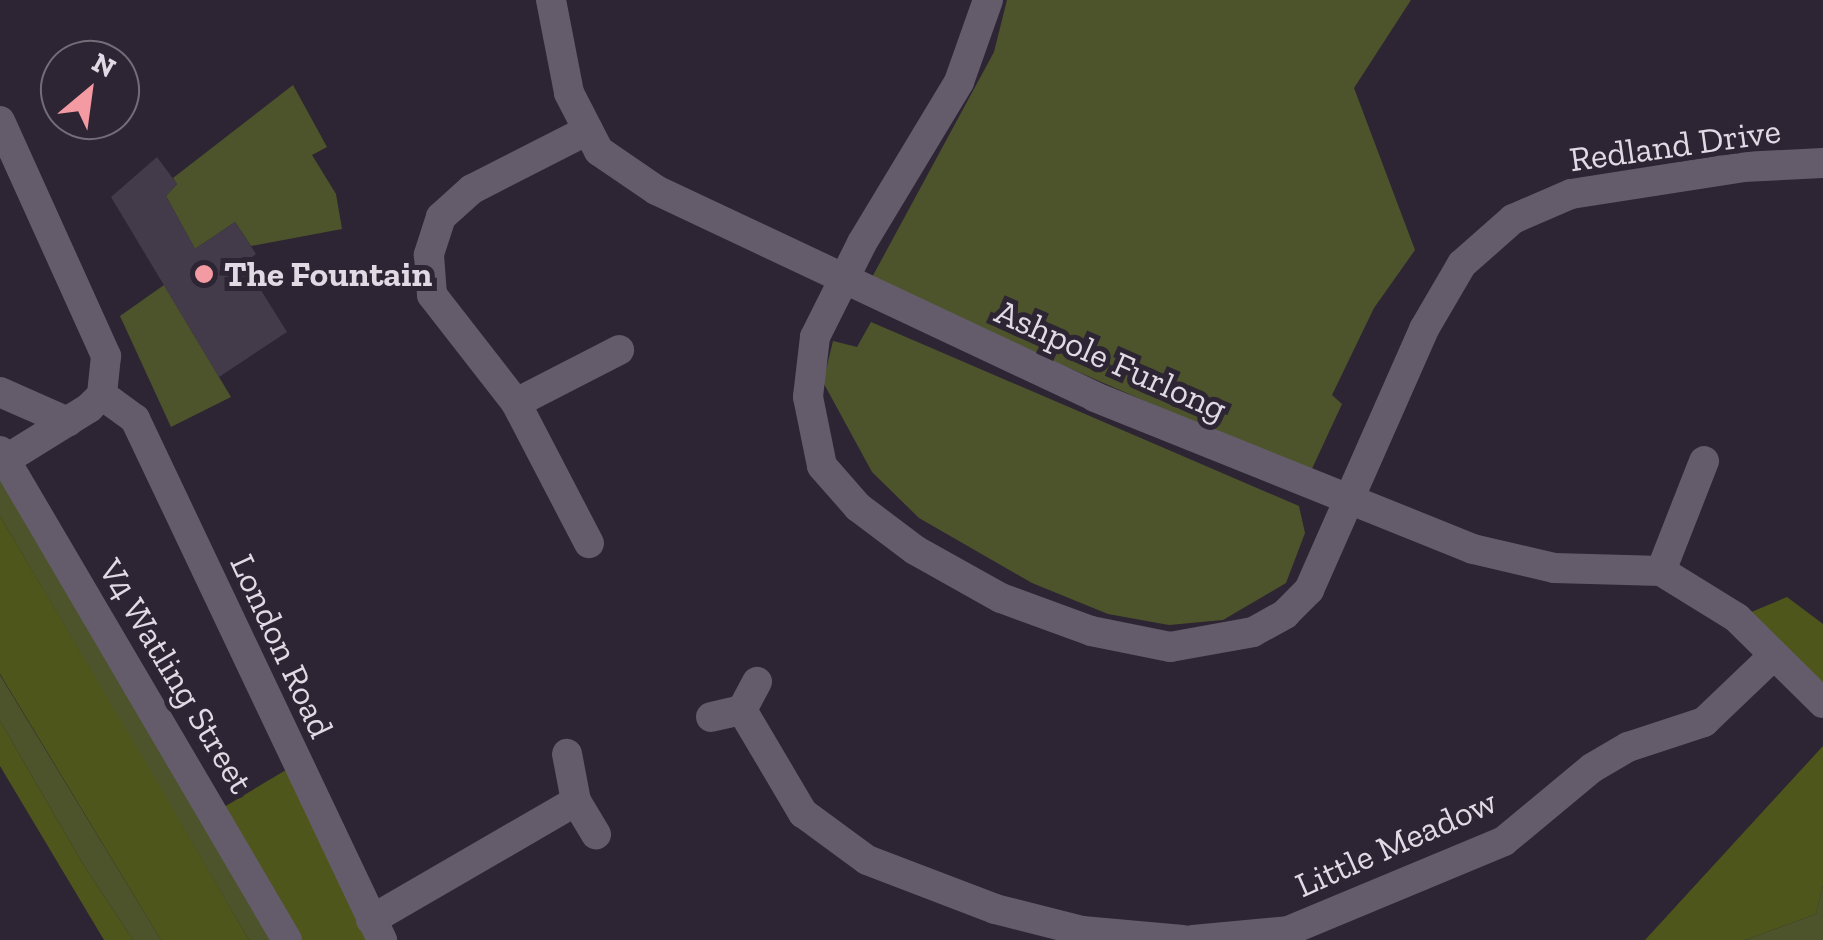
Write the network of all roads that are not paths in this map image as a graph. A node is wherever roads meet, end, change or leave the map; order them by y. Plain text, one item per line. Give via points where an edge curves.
1 (551, 0) edge
2 (988, 0) edge
3 (0, 121) edge
4 (588, 130) junction
5 (1823, 164) edge
6 (844, 280) junction
7 (620, 350) dead end
8 (0, 392) edge
9 (102, 395) junction
10 (516, 404) junction
11 (68, 422) junction
12 (3, 456) edge
13 (1704, 460) dead end
14 (1350, 502) junction
15 (589, 543) dead end
16 (1661, 571) junction
17 (1774, 656) junction
18 (757, 682) dead end
19 (1823, 702) edge
20 (742, 710) junction
21 (711, 717) dead end
22 (567, 754) dead end
23 (576, 801) junction
24 (596, 834) dead end
25 (377, 930) edge
26 (1289, 935) edge
27 (286, 940) edge
28 (1183, 940) edge
29 (1193, 940) edge

1 - 4 street, Ashpole Furlong via 569,92
2 - 6 street via 959,82
3 - 9 street via 106,356
4 - 6 street, Ashpole Furlong via 599,151 656,190
4 - 10 street via 472,189 441,217 429,255 432,294
5 - 14 street, Redland Drive via 1743,167 1572,194 1513,219 1462,264 1424,329
6 - 14 street, Ashpole Furlong via 1096,397
6 - 14 street via 815,338 808,396 822,466 858,507 915,550 1016,606 1092,631 1170,646 1230,640 1285,614 1309,590
7 - 10 street
8 - 11 street
9 - 11 street
9 - 25 street, London Road via 136,419
10 - 15 street
11 - 12 street
12 - 27 street, V4 Watling Street
13 - 16 street
14 - 16 street, Ashpole Furlong via 1512,562
16 - 17 street, Ashpole Furlong via 1712,599
17 - 19 street, Ashpole Furlong
17 - 26 street, Little Meadow via 1704,722 1592,768 1504,841
18 - 20 street
20 - 21 street
20 - 28 street via 803,813 867,860 1012,914 1082,931
22 - 23 street
23 - 24 street
23 - 25 street
26 - 29 street, Little Meadow

